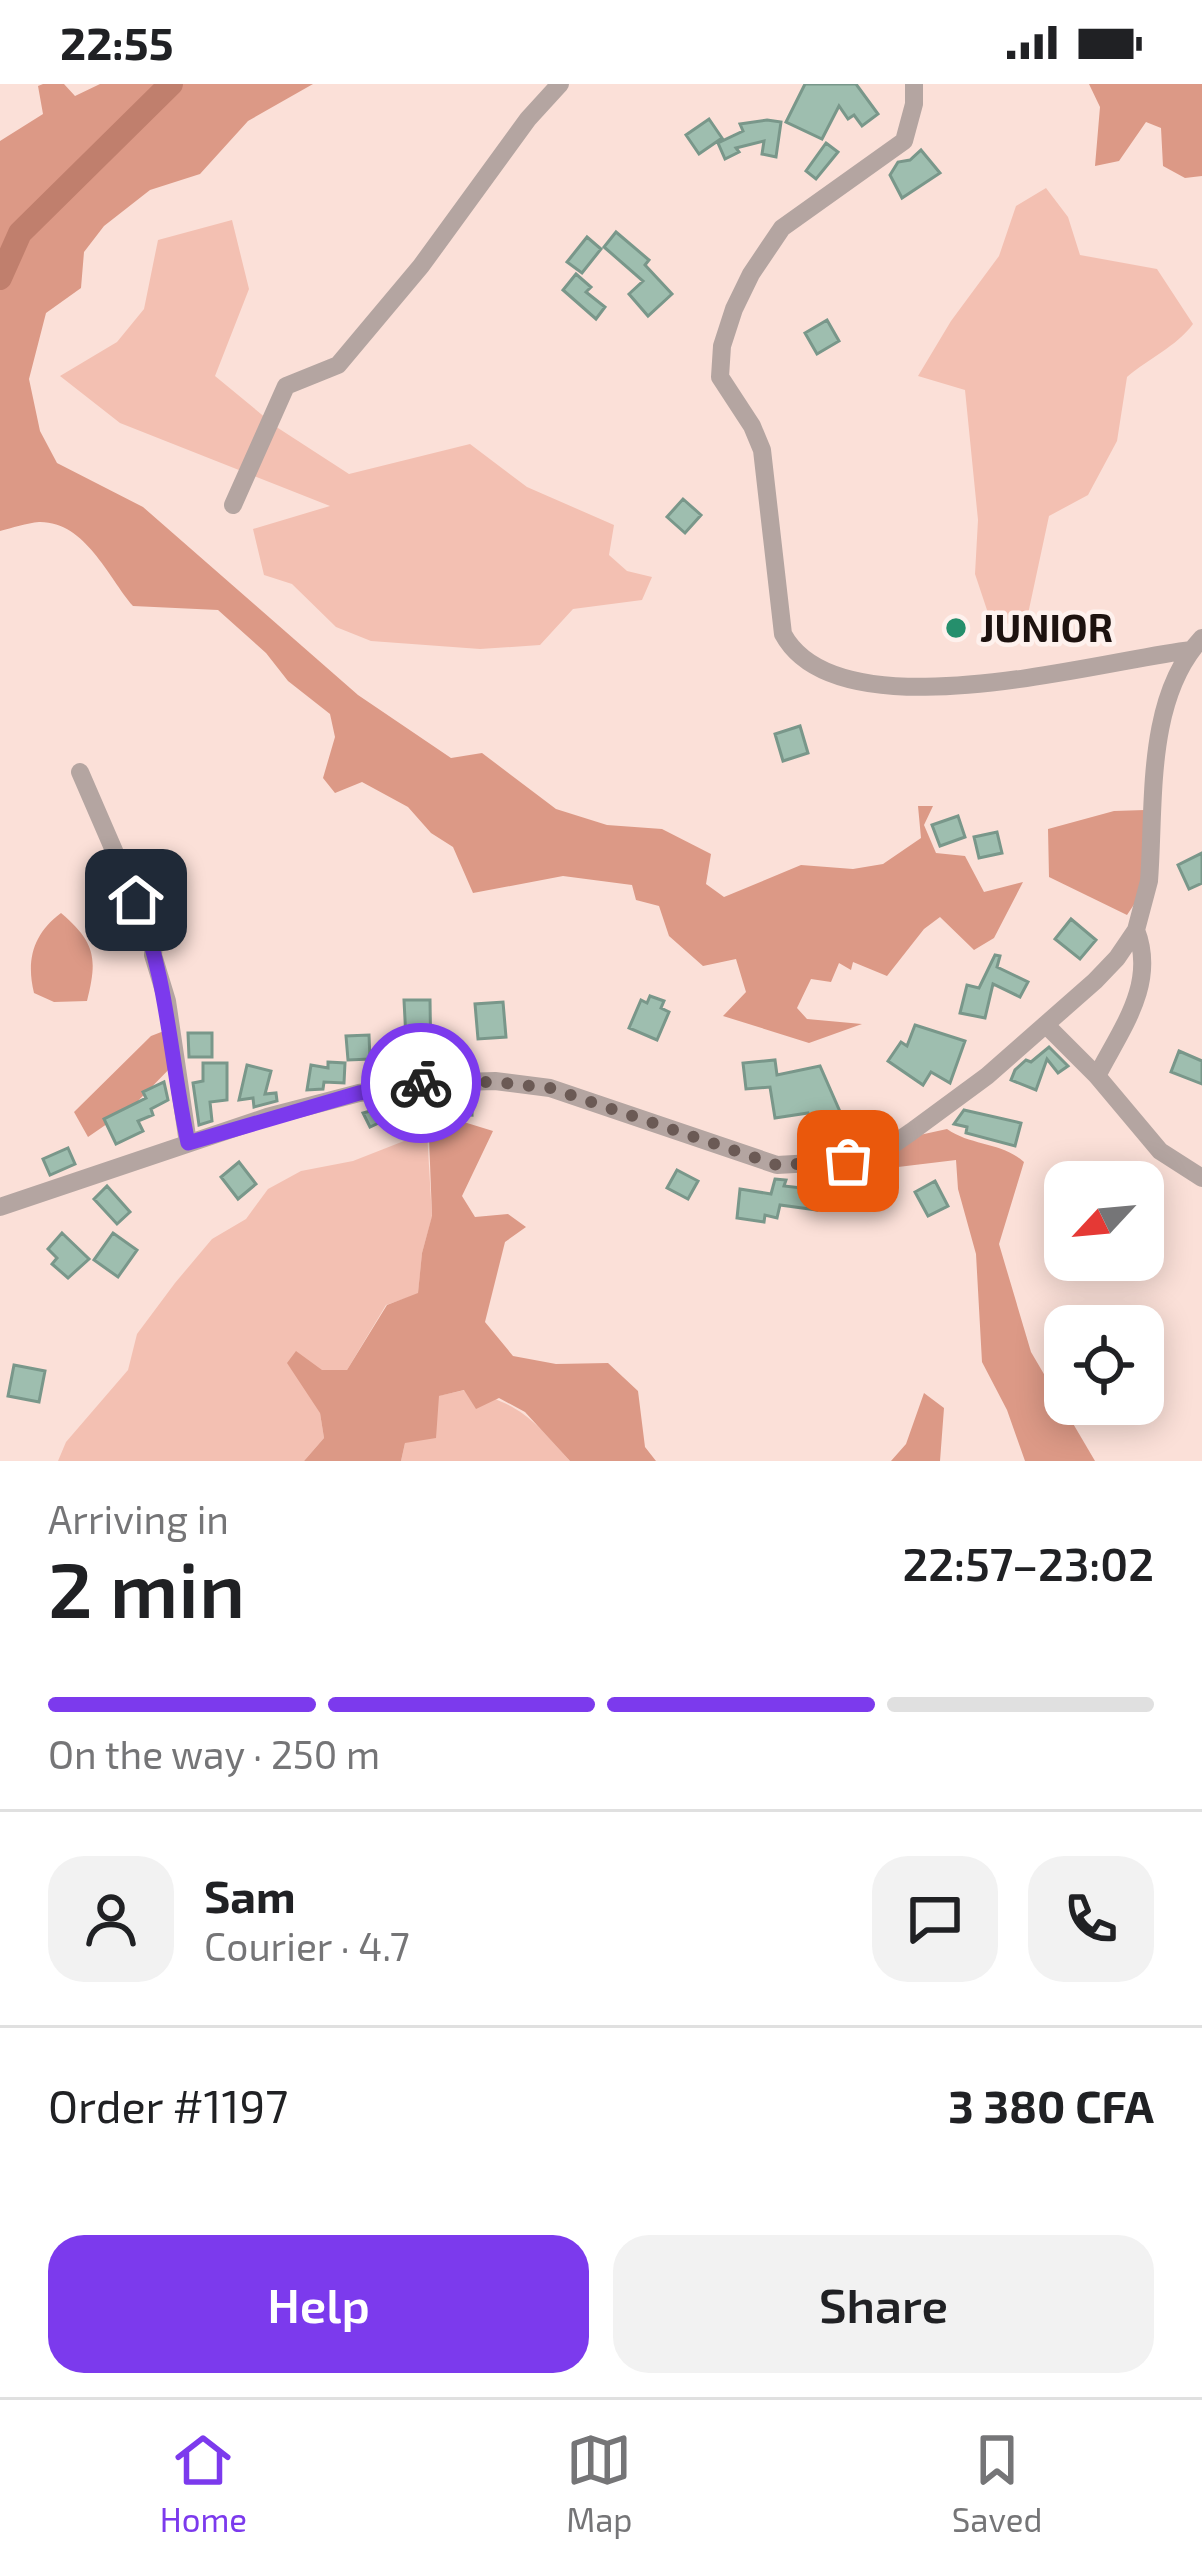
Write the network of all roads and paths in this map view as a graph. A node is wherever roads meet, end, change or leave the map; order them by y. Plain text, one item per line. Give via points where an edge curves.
1 (560, 84) edge
2 (914, 84) edge
3 (233, 505) dead end
4 (1197, 644) edge
5 (80, 772) dead end
6 (1136, 929) junction
7 (1046, 1025) junction
8 (1097, 1076) junction
9 (188, 1143) junction
10 (1202, 1178) edge
11 (0, 1207) edge

1 - 3 street via 338,365 286,386
2 - 4 street via 904,141 782,228 751,274 722,346 720,377 762,450 783,634 809,665 886,685 1028,680
4 - 6 street via 1163,718 1149,881
5 - 9 street via 154,943
6 - 7 street via 1108,969
6 - 8 street via 1145,961 1141,988
7 - 8 street
7 - 9 street via 885,1150 848,1161 777,1165 572,1094 486,1081 385,1087
8 - 10 street via 1160,1151
9 - 11 street

